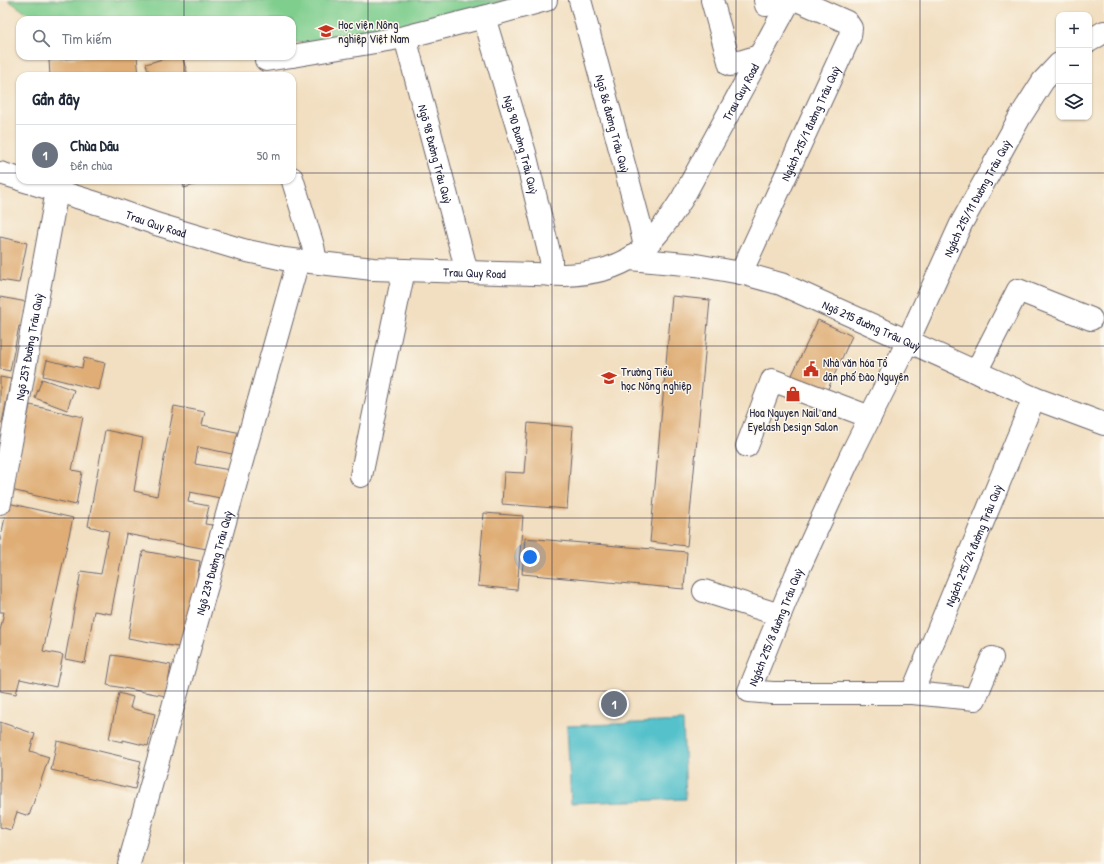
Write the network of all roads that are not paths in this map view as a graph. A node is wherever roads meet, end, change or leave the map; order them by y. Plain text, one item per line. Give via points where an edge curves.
1 (546, 0) edge
2 (580, 0) edge
3 (712, 0) edge
4 (765, 0) edge
5 (782, 0) edge
6 (790, 0) edge
7 (797, 0) edge
8 (484, 17) junction
9 (1104, 32) edge
10 (405, 37) junction
11 (1092, 39) edge
12 (296, 55) edge
13 (760, 56) junction
14 (1056, 67) edge
15 (0, 173) edge
16 (16, 178) edge
17 (34, 184) edge
18 (294, 184) edge
19 (57, 191) junction
20 (637, 253) junction
21 (307, 262) junction
22 (404, 270) junction
23 (467, 272) junction
24 (740, 273) junction
25 (551, 275) junction
26 (1091, 319) dead end
27 (908, 341) junction
28 (976, 372) junction
29 (1034, 398) junction
30 (870, 416) junction
31 (1104, 424) edge
32 (6, 443) edge
33 (748, 446) dead end
34 (361, 476) dead end
35 (0, 503) edge
36 (704, 591) dead end
37 (780, 615) junction
38 (992, 658) dead end
39 (912, 693) junction
40 (128, 864) edge

1 - 8 street
2 - 20 street, Ngõ 86 đường Trâu Quỳ via 640,224
3 - 13 street via 730,65
4 - 5 street via 766,5
6 - 13 street, Trau Quy Road
7 - 24 street, Ngách 215/1 đường Trâu Quỳ via 846,22 851,28 850,36
8 - 10 street
8 - 25 street, Ngõ 90 Đường Trâu Quỳ via 525,153 551,260
9 - 11 street
10 - 12 street
10 - 23 street, Ngõ 98 Đường Trâu Quỳ
13 - 20 street, Trau Quy Road via 682,199 658,233
14 - 27 street, Ngách 215/11 Đường Trâu Quỳ via 1042,81 961,224
15 - 16 street, Trau Quy Road
17 - 19 street, Trau Quy Road
18 - 21 street via 313,246
19 - 21 street, Trau Quy Road via 243,250
19 - 32 street, Ngõ 257 Đường Trâu Quỳ
20 - 24 street, Ngõ 215 đường Trâu Quỳ
20 - 25 street, Trau Quy Road via 614,267 598,272
21 - 22 street, Trau Quy Road
21 - 40 street, Ngõ 239 Đường Trâu Quỳ
22 - 23 street, Trau Quy Road
22 - 34 street
23 - 25 street, Trau Quy Road
24 - 27 street, Ngõ 215 đường Trâu Quỳ via 781,284
26 - 28 street via 1018,290
27 - 28 street, Ngõ 215 đường Trâu Quỳ
27 - 30 street, Ngách 215/8 đường Trâu Quỳ
28 - 29 street, Ngõ 215 đường Trâu Quỳ
29 - 31 street, Ngõ 215 đường Trâu Quỳ
29 - 39 street, Ngách 215/24 đường Trâu Quỳ
30 - 33 street via 772,380
30 - 37 street, Ngách 215/8 đường Trâu Quỳ
32 - 35 street, Ngõ 257 Đường Trâu Quỳ
36 - 37 street
37 - 39 street, Ngách 215/8 đường Trâu Quỳ via 749,691
38 - 39 street, Ngách 215/8 đường Trâu Quỳ via 975,699

